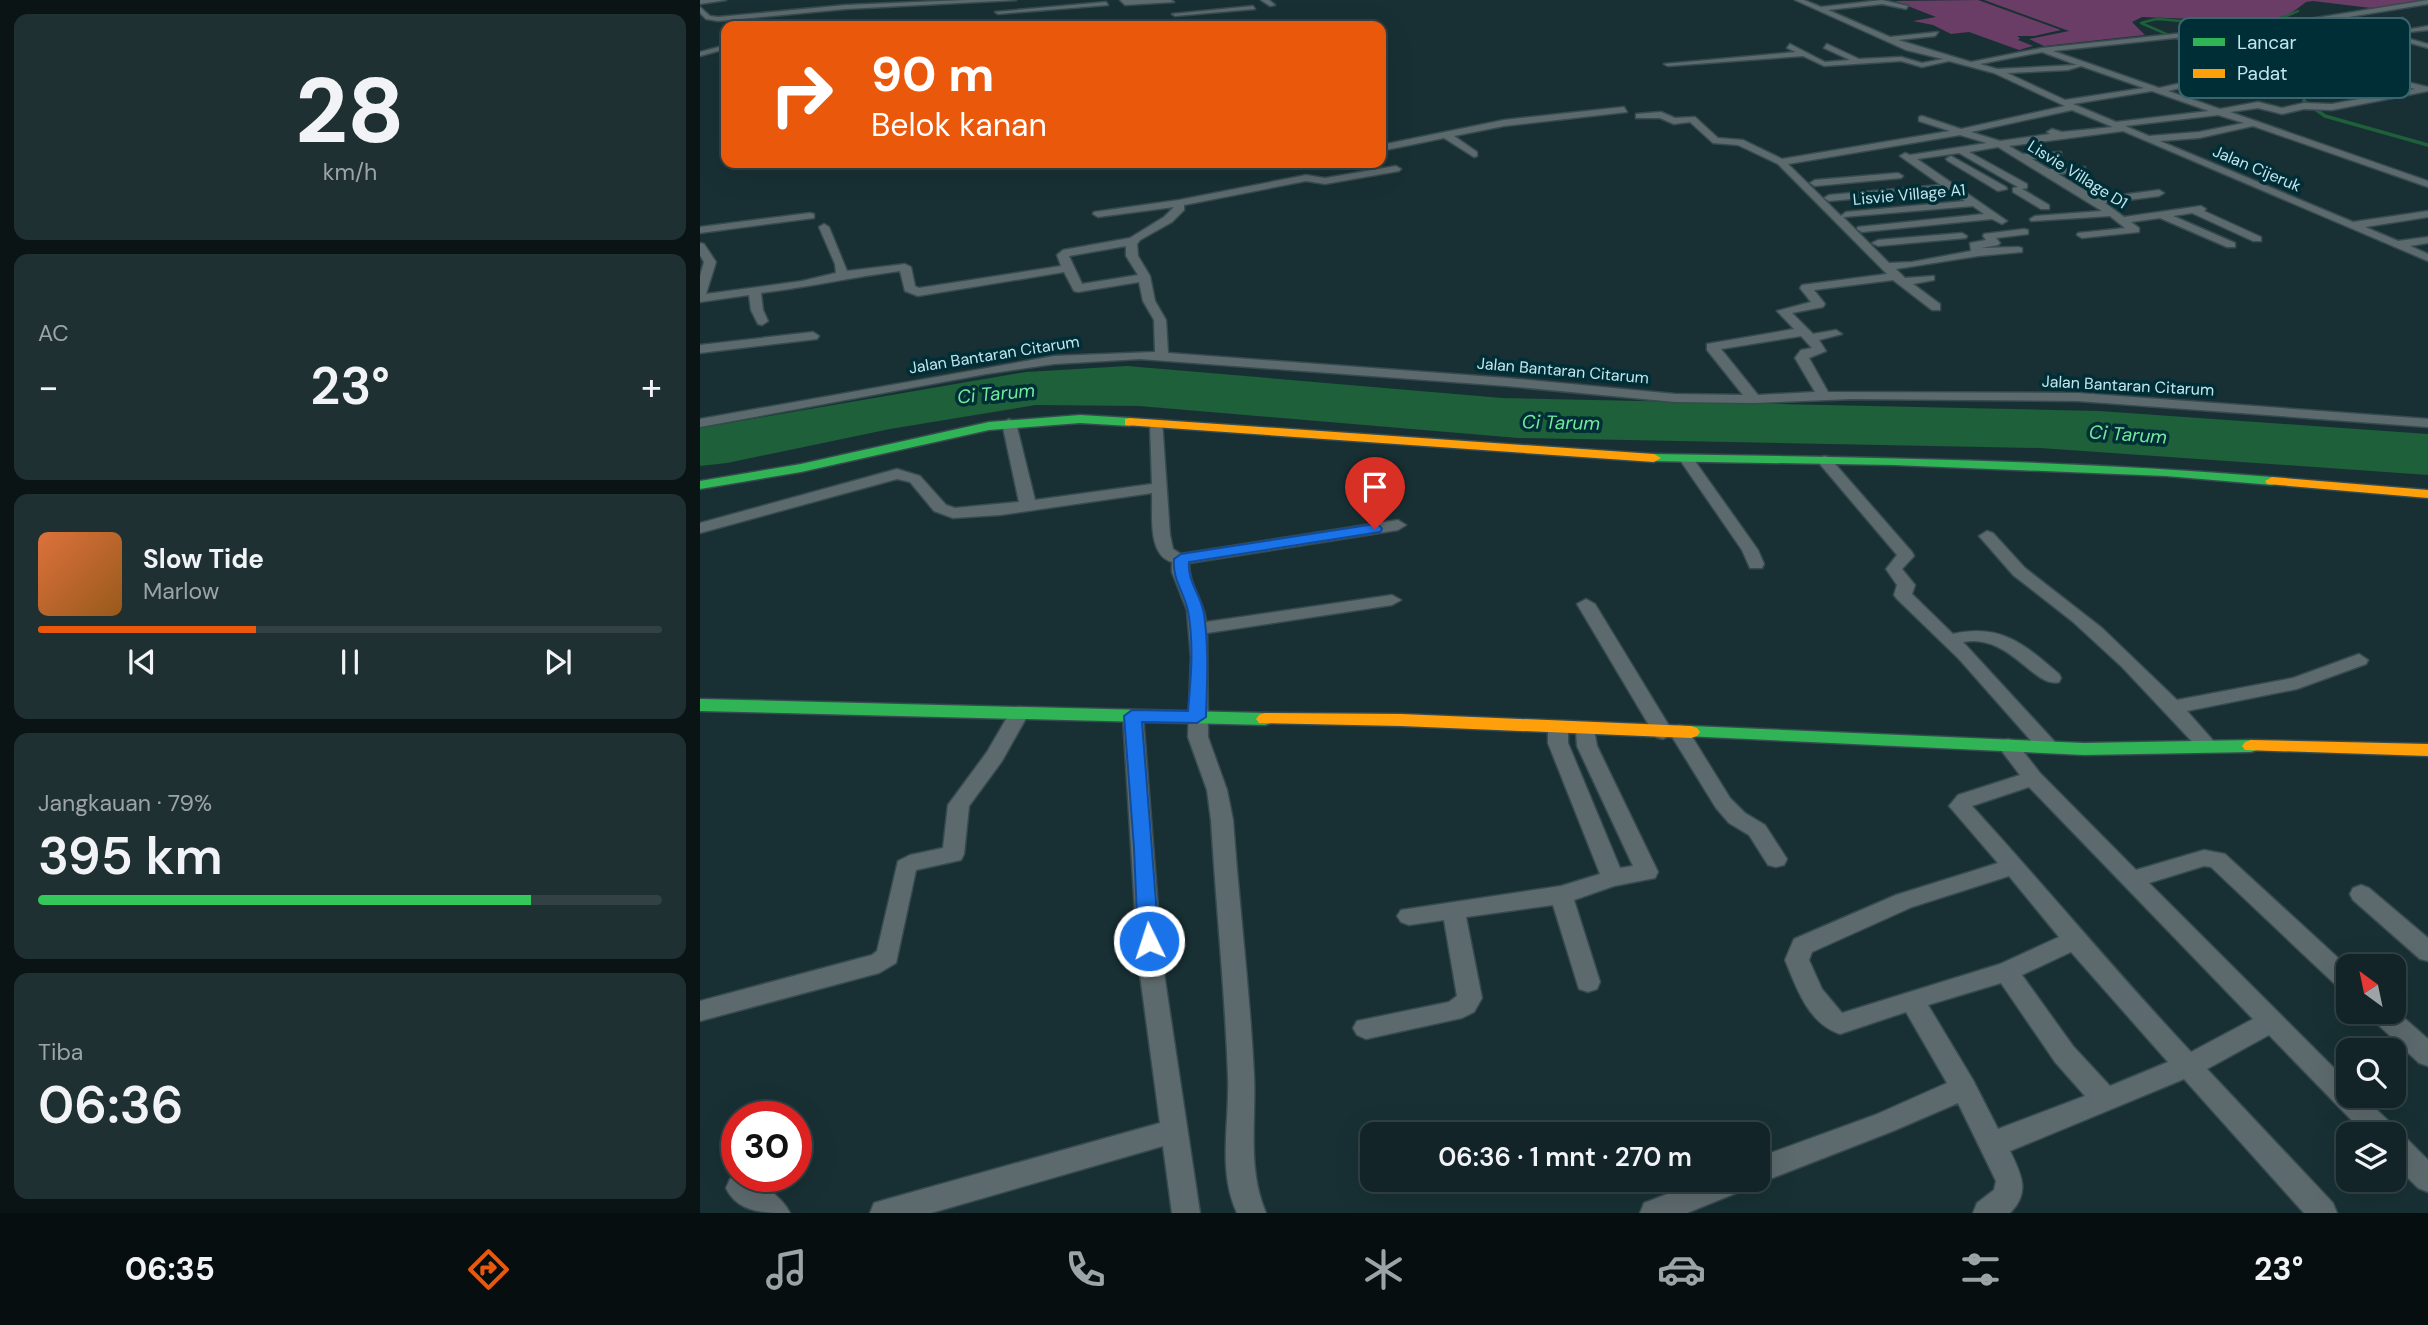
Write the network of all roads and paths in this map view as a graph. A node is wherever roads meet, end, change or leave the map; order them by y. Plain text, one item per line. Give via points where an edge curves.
1 (723, 0) edge
2 (1013, 0) edge
3 (1040, 0) edge
4 (1124, 0) edge
5 (1264, 0) edge
6 (1798, 0) edge
7 (1171, 1) edge
8 (700, 2) edge
9 (2428, 2) edge
10 (913, 3) edge
11 (1107, 4) dead end
12 (1272, 5) dead end
13 (1090, 6) junction
14 (1253, 8) dead end
15 (700, 9) edge
16 (1820, 10) junction
17 (805, 11) junction
18 (993, 12) dead end
19 (1879, 12) dead end
20 (1041, 13) junction
21 (1866, 13) dead end
22 (2351, 15) junction
23 (1089, 16) dead end
24 (1178, 17) junction
25 (1837, 17) junction
26 (2334, 18) edge
27 (2362, 18) edge
28 (749, 21) edge
29 (777, 21) edge
30 (792, 21) dead end
31 (916, 21) edge
32 (1207, 21) dead end
33 (2428, 28) edge
34 (2410, 30) edge
35 (1934, 34) dead end
36 (2179, 36) edge
37 (1888, 40) junction
38 (2410, 42) edge
39 (1790, 46) dead end
40 (1827, 46) dead end
41 (2073, 46) junction
42 (1755, 47) dead end
43 (2428, 47) edge
44 (721, 48) edge
45 (1724, 50) dead end
46 (2042, 50) junction
47 (1691, 53) dead end
48 (700, 54) edge
49 (1803, 54) junction
50 (2099, 54) dead end
51 (1770, 57) junction
52 (1737, 59) junction
53 (1952, 60) junction
54 (1703, 61) junction
55 (1872, 61) junction
56 (1859, 62) junction
57 (1970, 64) junction
58 (1786, 65) dead end
59 (1922, 65) junction
60 (1750, 67) dead end
61 (1892, 67) junction
62 (2085, 67) junction
63 (1933, 68) dead end
64 (1716, 70) dead end
65 (1686, 71) dead end
66 (1997, 71) junction
67 (1914, 73) dead end
68 (1835, 74) dead end
69 (2179, 86) edge
70 (2155, 91) junction
71 (2380, 98) edge
72 (2068, 105) junction
73 (1624, 110) dead end
74 (2219, 112) junction
75 (1602, 115) junction
76 (1955, 119) dead end
77 (1922, 120) dead end
78 (1614, 124) dead end
79 (1934, 124) junction
80 (2254, 124) junction
81 (2042, 127) dead end
82 (2120, 127) junction
83 (1913, 129) dead end
84 (1958, 132) junction
85 (1446, 135) junction
86 (2063, 135) junction
87 (2148, 139) junction
88 (1928, 141) dead end
89 (2001, 145) junction
90 (1891, 146) dead end
91 (1386, 147) edge
92 (1960, 150) junction
93 (1945, 152) junction
94 (1474, 154) dead end
95 (2058, 154) dead end
96 (2023, 157) junction
97 (1907, 158) junction
98 (1386, 160) edge
99 (1781, 162) junction
100 (2082, 169) dead end
101 (2050, 172) junction
102 (1898, 176) dead end
103 (1815, 183) dead end
104 (2428, 184) edge
105 (1951, 187) junction
106 (2002, 189) dead end
107 (2159, 193) dead end
108 (1829, 198) dead end
109 (2096, 201) junction
110 (1179, 203) junction
111 (1975, 203) junction
112 (2045, 207) dead end
113 (2110, 213) junction
114 (1098, 214) dead end
115 (2428, 214) edge
116 (810, 215) dead end
117 (1846, 215) dead end
118 (2162, 215) junction
119 (2404, 217) junction
120 (2052, 218) junction
121 (2035, 219) dead end
122 (2122, 220) junction
123 (2063, 225) dead end
124 (2351, 226) junction
125 (2428, 226) edge
126 (824, 227) dead end
127 (1862, 229) dead end
128 (700, 230) edge
129 (2024, 232) dead end
130 (2110, 233) junction
131 (2082, 235) dead end
132 (1962, 236) dead end
133 (2257, 239) dead end
134 (2428, 240) edge
135 (1133, 241) junction
136 (1878, 243) dead end
137 (2128, 245) dead end
138 (2396, 245) junction
139 (700, 246) edge
140 (2231, 246) dead end
141 (1998, 247) junction
142 (2018, 250) dead end
143 (2428, 258) edge
144 (1886, 266) junction
145 (1068, 268) junction
146 (842, 275) junction
147 (1144, 278) junction
148 (1930, 278) dead end
149 (1899, 279) junction
150 (755, 291) junction
151 (700, 296) edge
152 (1936, 307) dead end
153 (762, 321) dead end
154 (1836, 334) dead end
155 (1805, 335) junction
156 (813, 336) dead end
157 (700, 349) edge
158 (1162, 356) junction
159 (1824, 397) junction
160 (1754, 399) junction
161 (700, 423) edge
162 (1009, 423) junction
163 (1157, 423) junction
164 (2428, 423) edge
165 (1686, 460) junction
166 (1824, 460) junction
167 (700, 485) edge
168 (1160, 487) junction
169 (2428, 494) edge
170 (1028, 506) junction
171 (1398, 525) dead end
172 (700, 528) edge
173 (1987, 536) dead end
174 (1181, 559) junction
175 (1756, 564) dead end
176 (1392, 600) dead end
177 (1586, 604) dead end
178 (1197, 629) junction
179 (1949, 640) junction
180 (2359, 660) dead end
181 (2052, 678) dead end
182 (700, 705) edge
183 (2173, 707) junction
184 (1019, 713) junction
185 (1132, 716) junction
186 (1197, 717) junction
187 (1558, 728) junction
188 (1586, 729) junction
189 (1671, 732) junction
190 (2207, 745) junction
191 (2008, 746) junction
192 (2049, 747) junction
193 (2428, 750) edge
194 (2033, 778) junction
195 (1776, 859) dead end
196 (2014, 866) junction
197 (1613, 878) junction
198 (2132, 880) junction
199 (2361, 894) dead end
200 (1562, 895) junction
201 (1453, 909) junction
202 (1409, 916) dead end
203 (2075, 940) junction
204 (2428, 953) edge
205 (2336, 970) edge
206 (2007, 972) junction
207 (1588, 982) dead end
208 (1912, 1000) junction
209 (700, 1011) edge
210 (2271, 1022) junction
211 (2394, 1024) edge
212 (1366, 1028) dead end
213 (2428, 1055) edge
214 (2188, 1066) junction
215 (1964, 1088) junction
216 (2106, 1100) junction
217 (2371, 1122) edge
218 (1174, 1131) junction
219 (1990, 1143) junction
220 (2406, 1157) edge
221 (1770, 1166) edge
222 (2428, 1179) edge
223 (746, 1192) edge
224 (1707, 1192) edge
225 (776, 1213) edge
226 (884, 1213) edge
227 (1186, 1213) edge
228 (1252, 1213) edge
229 (1654, 1213) edge
230 (1987, 1213) edge
231 (2323, 1213) edge

1 - 8 street
2 - 10 street
3 - 20 street
4 - 7 street
5 - 12 street
6 - 16 street
7 - 24 street
9 - 22 street
10 - 17 street
10 - 31 street
11 - 13 street
13 - 20 street
13 - 23 street
14 - 24 street
15 - 28 street via 711,19 748,17
16 - 19 street via 1882,2 1908,8
16 - 25 street
17 - 29 street via 781,13
17 - 30 street
18 - 20 street
21 - 25 street
22 - 26 street
22 - 27 street
24 - 32 street
25 - 37 street
33 - 34 street
35 - 37 street
36 - 41 street
37 - 53 street
38 - 43 street
39 - 49 street
40 - 56 street
41 - 46 street
41 - 50 street
42 - 51 street
44 - 48 street
45 - 52 street
46 - 57 street
46 - 62 street
47 - 54 street
49 - 51 street
49 - 56 street via 1824,64
51 - 52 street
51 - 58 street
52 - 54 street
52 - 60 street
53 - 57 street
53 - 59 street
54 - 64 street
54 - 65 street via 1672,62
55 - 56 street
55 - 59 street
55 - 61 street
57 - 66 street
59 - 63 street
61 - 67 street
61 - 68 street
62 - 66 street
62 - 70 street
66 - 72 street, Jalan Cijeruk
69 - 70 street
70 - 72 street
70 - 74 street
71 - 74 street via 2332,107 2282,111 2258,105
72 - 82 street, Jalan Cijeruk
72 - 84 street
73 - 75 street
74 - 80 street
74 - 82 street
75 - 78 street
75 - 85 street via 1504,123
75 - 99 street via 1691,119 1717,141 1744,143
76 - 79 street
77 - 79 street
79 - 83 street
79 - 84 street
80 - 87 street
80 - 104 street
81 - 86 street
82 - 86 street
82 - 87 street, Jalan Cijeruk
84 - 89 street
84 - 99 street
85 - 91 street
85 - 94 street
86 - 89 street
87 - 124 street, Jalan Cijeruk
88 - 93 street
89 - 92 street
89 - 96 street, Lisvie Village D1
90 - 97 street
92 - 93 street
92 - 112 street
93 - 97 street
93 - 106 street
95 - 96 street
96 - 101 street, Lisvie Village D1
97 - 105 street
98 - 110 street via 1399,172 1325,181 1311,172
99 - 144 street
100 - 101 street
101 - 109 street, Lisvie Village D1
102 - 103 street
105 - 108 street
105 - 111 street
107 - 109 street
109 - 113 street, Lisvie Village D1
110 - 114 street
110 - 135 street via 1180,210 1172,217
111 - 117 street, Lisvie Village A1
111 - 127 street via 1998,219
113 - 120 street
113 - 122 street, Lisvie Village D1
115 - 119 street
116 - 128 street
118 - 122 street
118 - 133 street via 2197,210
118 - 140 street
119 - 124 street
119 - 125 street
120 - 121 street
120 - 123 street
122 - 130 street, Lisvie Village D1 via 2135,230
124 - 138 street, Jalan Cijeruk
126 - 146 street
129 - 141 street via 1988,236
130 - 131 street
130 - 137 street
132 - 136 street
134 - 138 street
135 - 145 street via 1067,252 1063,255
135 - 147 street via 1132,256
138 - 143 street, Jalan Cijeruk
139 - 151 street via 710,262
141 - 142 street
141 - 144 street
144 - 149 street
145 - 146 street via 918,292 909,288 904,267
145 - 147 street via 1078,288
146 - 150 street
147 - 158 street via 1149,301 1160,320
148 - 149 street
149 - 152 street
149 - 155 street via 1805,288 1819,304 1782,313
150 - 151 street
150 - 153 street
154 - 155 street
155 - 159 street via 1820,351 1802,358
155 - 160 street via 1712,347
156 - 157 street
158 - 160 street, Jalan Bantaran Citarum via 1675,398
158 - 161 street, Jalan Bantaran Citarum via 1098,356 1027,364
159 - 160 street, Jalan Bantaran Citarum
159 - 164 street, Jalan Bantaran Citarum via 2078,397
162 - 163 street via 1080,419
162 - 167 street
162 - 170 street
163 - 165 street
163 - 168 street
165 - 166 street
165 - 175 street
166 - 169 street via 2166,472
166 - 179 street via 1906,556 1894,569 1906,585 1903,595
168 - 170 street
168 - 174 street via 1165,549 1167,555
170 - 172 street via 953,513 940,508 915,480 897,474
171 - 174 street
173 - 183 street via 2011,566 2113,646
174 - 178 street via 1180,572 1196,610
176 - 178 street
177 - 189 street
178 - 186 street
179 - 181 street via 1981,635 1995,638
179 - 192 street
180 - 183 street via 2297,683
182 - 184 street
183 - 190 street
184 - 185 street
184 - 209 street via 959,805 953,854 906,867 888,956 879,963
185 - 186 street
185 - 218 street via 1150,960
186 - 187 street
186 - 228 street via 1198,737 1217,790 1222,820 1241,1079 1241,1184 1244,1202
187 - 188 street
187 - 197 street via 1558,743
188 - 189 street
188 - 197 street via 1587,746 1647,872
189 - 191 street
189 - 195 street via 1723,803 1756,830
190 - 192 street
190 - 193 street
191 - 192 street
191 - 194 street
194 - 196 street via 1965,800 1960,806
194 - 198 street
196 - 203 street
196 - 208 street via 1904,901 1797,951 1810,988 1833,1022 1846,1024
197 - 200 street
198 - 205 street via 2204,858 2217,860
198 - 210 street
199 - 204 street
200 - 201 street
200 - 207 street
201 - 202 street
201 - 212 street via 1471,998 1454,1011
203 - 206 street
203 - 214 street
206 - 208 street
206 - 216 street via 2064,1054
208 - 215 street
210 - 214 street
210 - 217 street
211 - 213 street
214 - 216 street
214 - 231 street
215 - 219 street
215 - 221 street
216 - 219 street
218 - 226 street
218 - 227 street
219 - 230 street via 2010,1181 2010,1191
220 - 222 street
223 - 225 street
224 - 229 street

